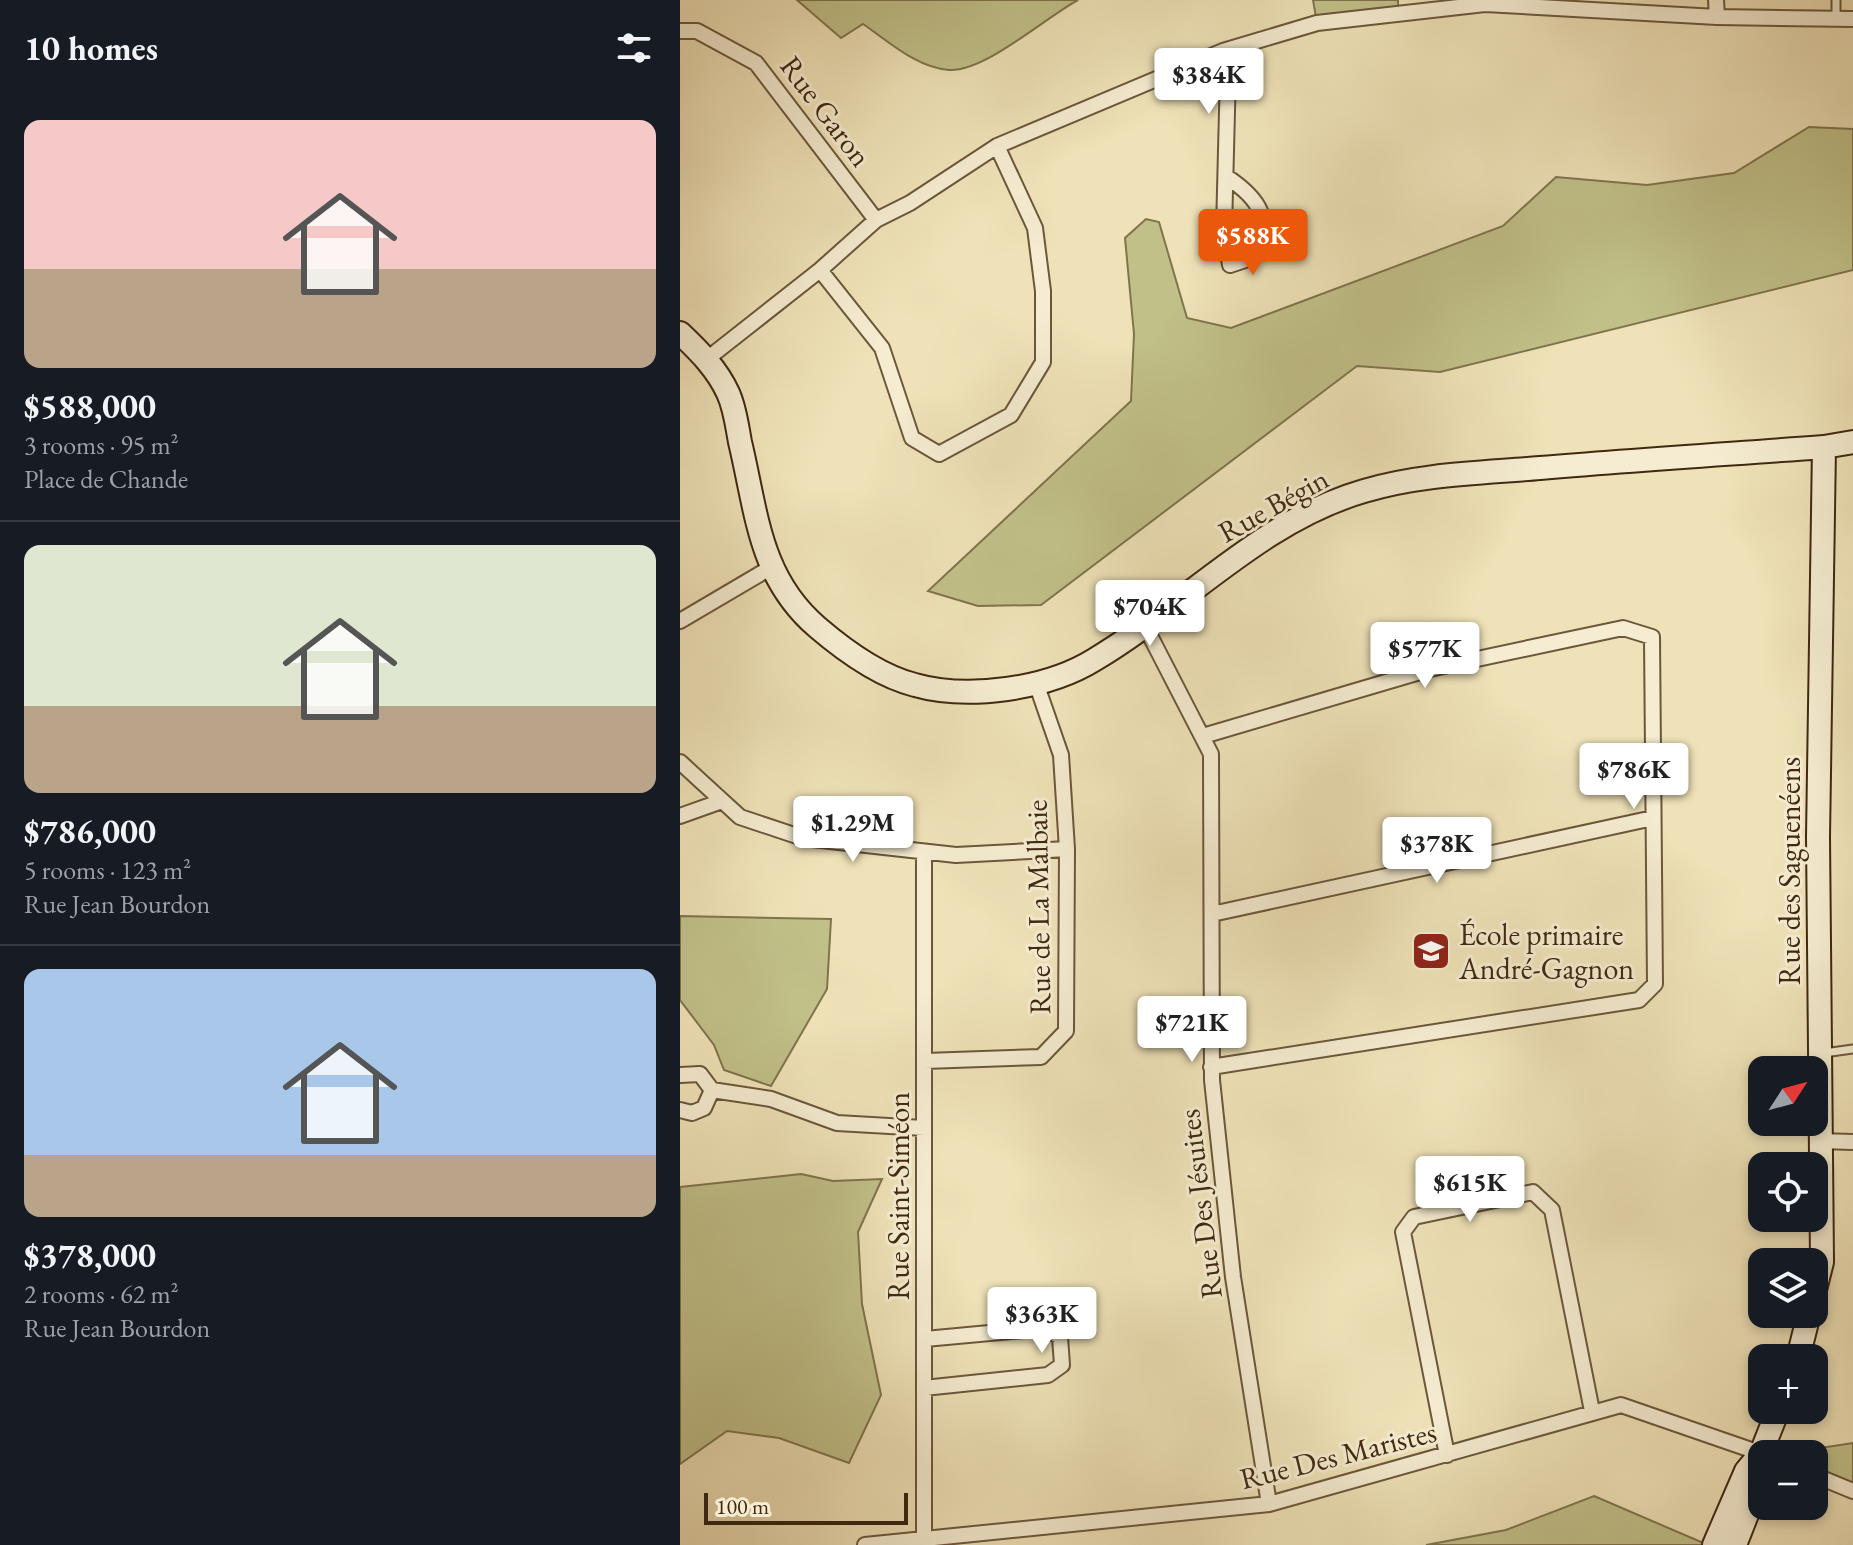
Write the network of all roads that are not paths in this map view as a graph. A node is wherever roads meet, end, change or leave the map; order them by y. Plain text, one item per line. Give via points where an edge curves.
1 (1716, 0) edge
2 (1836, 0) edge
3 (1717, 17) junction
4 (1836, 18) junction
5 (1853, 19) edge
6 (680, 31) edge
7 (1223, 51) junction
8 (997, 146) junction
9 (1227, 177) junction
10 (876, 220) junction
11 (820, 270) junction
12 (680, 333) edge
13 (707, 359) junction
14 (1851, 443) edge
15 (1824, 447) junction
16 (1823, 494) junction
17 (770, 568) junction
18 (680, 621) edge
19 (1144, 624) junction
20 (1036, 683) junction
21 (1203, 736) junction
22 (680, 762) edge
23 (722, 801) junction
24 (680, 816) edge
25 (1653, 818) junction
26 (1067, 849) junction
27 (924, 852) junction
28 (1212, 914) junction
29 (1853, 1049) edge
30 (1819, 1054) junction
31 (925, 1061) junction
32 (1211, 1067) junction
33 (680, 1075) edge
34 (712, 1090) junction
35 (680, 1110) edge
36 (924, 1128) junction
37 (1819, 1141) junction
38 (1853, 1142) edge
39 (1822, 1248) edge
40 (925, 1339) junction
41 (924, 1388) junction
42 (1592, 1411) junction
43 (1748, 1449) edge
44 (1447, 1455) junction
45 (1748, 1469) edge
46 (1828, 1481) edge
47 (1853, 1491) edge
48 (1269, 1504) junction
49 (1748, 1511) edge
50 (924, 1539) junction
51 (865, 1545) edge
52 (1714, 1545) edge
53 (1735, 1545) edge

1 - 3 street
2 - 4 lane
3 - 4 street
3 - 7 street via 1485,4 1317,23
4 - 5 street
6 - 10 street, Rue Garon via 697,31 756,63
7 - 8 street
7 - 9 street via 1228,72
8 - 10 street
8 - 11 street via 1035,228 1043,291 1043,362 1011,415 939,454 912,438 882,348
9 - 9 street via 1224,229 1230,265 1254,257 1265,237 1260,207
10 - 11 street
11 - 13 street
12 - 13 street, Rue Bégin
13 - 17 street, Rue Bégin via 729,395
14 - 15 street, Rue Bégin
14 - 16 street
15 - 16 street, Rue des Saguenéens
15 - 19 street, Rue Bégin via 1517,470 1365,490 1315,509
16 - 30 street, Rue des Saguenéens
17 - 18 street
17 - 20 street, Rue Bégin via 817,627 863,662 915,685 981,692
19 - 20 street, Rue Bégin via 1092,662
19 - 21 street, Rue Des Jésuites
20 - 26 street, Rue de La Malbaie via 1061,755
21 - 25 street via 1430,669 1623,628 1652,637
21 - 28 street, Rue Des Jésuites via 1211,754
22 - 23 street
23 - 24 street
23 - 27 street via 740,817 803,838
25 - 28 street
25 - 32 street via 1655,984 1639,1000
26 - 27 street
26 - 31 street, Rue de La Malbaie via 1066,1031 1041,1057
27 - 31 street, Rue Saint-Siméon
28 - 32 street, Rue Des Jésuites
29 - 30 lane
30 - 37 street, Rue des Saguenéens
31 - 36 street, Rue Saint-Siméon
32 - 48 street, Rue Des Jésuites via 1233,1277
33 - 34 street via 700,1074
34 - 35 street via 709,1103 699,1112
34 - 36 street via 771,1099 837,1123
36 - 40 street, Rue Saint-Siméon
37 - 38 street
37 - 39 street, Rue des Saguenéens
40 - 41 street, Rue Saint-Siméon
40 - 41 street via 1044,1328 1060,1337 1062,1365 1048,1375
41 - 50 street, Rue Saint-Siméon
42 - 43 street, Rue Des Maristes via 1621,1405
42 - 44 street, Rue Des Maristes
42 - 44 street via 1552,1210 1533,1192 1414,1217 1403,1232
44 - 48 street, Rue Des Maristes
45 - 52 street
46 - 47 street
48 - 50 street, Rue Des Maristes
49 - 53 street
50 - 51 street, Rue Des Maristes

